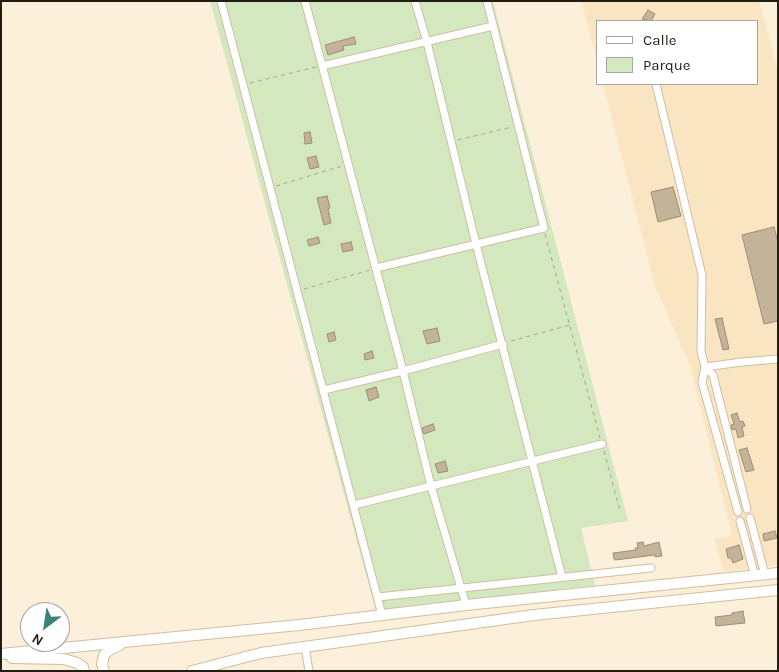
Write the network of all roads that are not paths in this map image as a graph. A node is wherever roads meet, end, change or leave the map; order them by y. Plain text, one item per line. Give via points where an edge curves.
1 (221, 1) edge
2 (305, 1) edge
3 (415, 1) edge
4 (487, 1) edge
5 (493, 26) junction
6 (427, 42) junction
7 (322, 66) junction
8 (656, 85) edge
9 (476, 244) junction
10 (376, 268) junction
11 (503, 344) junction
12 (778, 359) edge
13 (705, 367) junction
14 (403, 372) junction
15 (324, 390) junction
16 (602, 444) road end
17 (533, 461) junction
18 (431, 486) junction
19 (354, 505) junction
20 (747, 509) dead end
21 (738, 512) dead end
22 (750, 518) dead end
23 (740, 521) dead end
24 (651, 568) dead end
25 (778, 573) edge
26 (760, 575) junction
27 (562, 577) junction
28 (461, 587) junction
29 (778, 590) edge
30 (378, 597) junction
31 (466, 605) junction
32 (382, 615) junction
33 (133, 641) junction
34 (304, 647) junction
35 (1, 655) edge
36 (84, 671) edge
37 (104, 671) edge
38 (192, 671) edge
39 (309, 671) edge

1 - 15 street
2 - 7 street
3 - 6 street
4 - 5 street
5 - 6 street
5 - 9 street via 544,228
6 - 7 street
6 - 9 street
7 - 10 street
8 - 13 street via 702,275 701,351
9 - 10 street
9 - 11 street
10 - 14 street
11 - 14 street
11 - 17 street
12 - 13 street
13 - 20 street via 714,376
13 - 21 street via 702,382
14 - 15 street
14 - 18 street
15 - 19 street
16 - 17 street
17 - 18 street
17 - 27 street
18 - 19 street
18 - 28 street
19 - 30 street
22 - 26 street
23 - 26 street
24 - 27 street
25 - 26 highway
26 - 31 highway
27 - 28 street
28 - 30 street
28 - 31 street
29 - 34 highway via 534,615
30 - 32 street
31 - 32 highway
32 - 33 highway
33 - 35 highway
33 - 37 highway via 108,651 102,664
34 - 38 highway via 240,657
34 - 39 street
35 - 36 highway via 64,659 77,663

